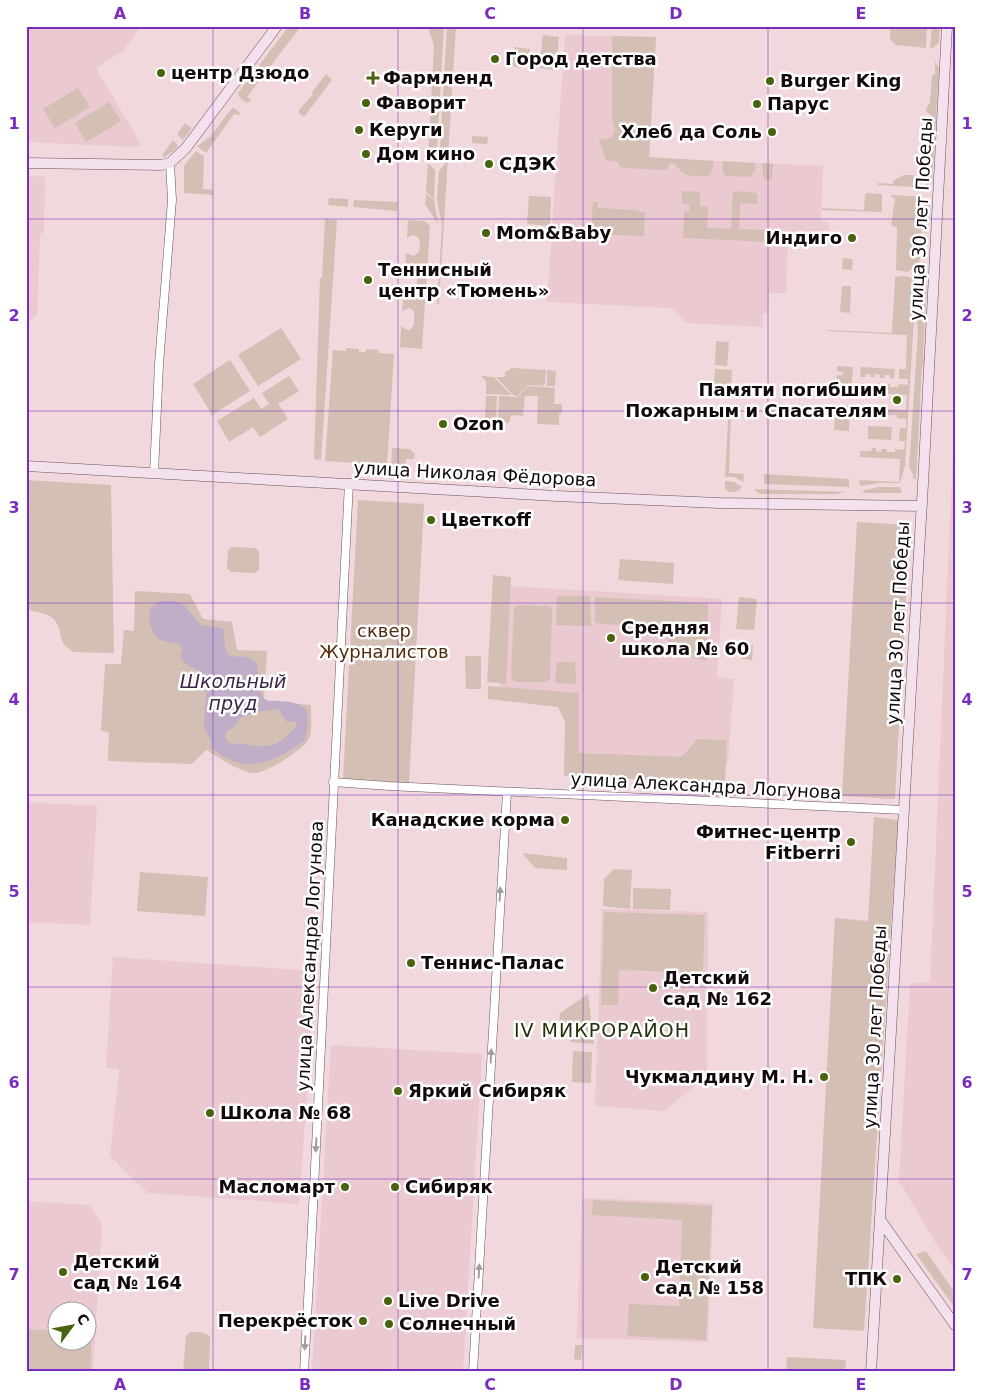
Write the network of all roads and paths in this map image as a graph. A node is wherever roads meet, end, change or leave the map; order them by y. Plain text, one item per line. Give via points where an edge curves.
1 (276, 26) edge
2 (948, 26) edge
3 (26, 163) edge
4 (170, 163) junction
5 (26, 466) edge
6 (154, 473) junction
7 (349, 483) junction
8 (922, 506) junction
9 (333, 782) junction
10 (507, 792) junction
11 (904, 810) junction
12 (880, 1222) junction
13 (955, 1325) edge
14 (304, 1372) edge
15 (473, 1372) edge
16 (871, 1372) edge

1 - 4 street via 186,148
2 - 8 street, улица 30 лет Победы
3 - 4 street
4 - 6 street via 172,200
5 - 6 street, улица Николая Фёдорова
6 - 7 street, улица Николая Фёдорова
7 - 8 street, улица Николая Фёдорова via 719,503
7 - 9 street, улица Александра Логунова
8 - 11 street, улица 30 лет Победы
9 - 10 street, улица Александра Логунова
9 -> 14 street, улица Александра Логунова
10 - 11 street, улица Александра Логунова
15 -> 10 street
11 - 12 street, улица 30 лет Победы
12 - 13 street
12 - 16 street, улица 30 лет Победы

